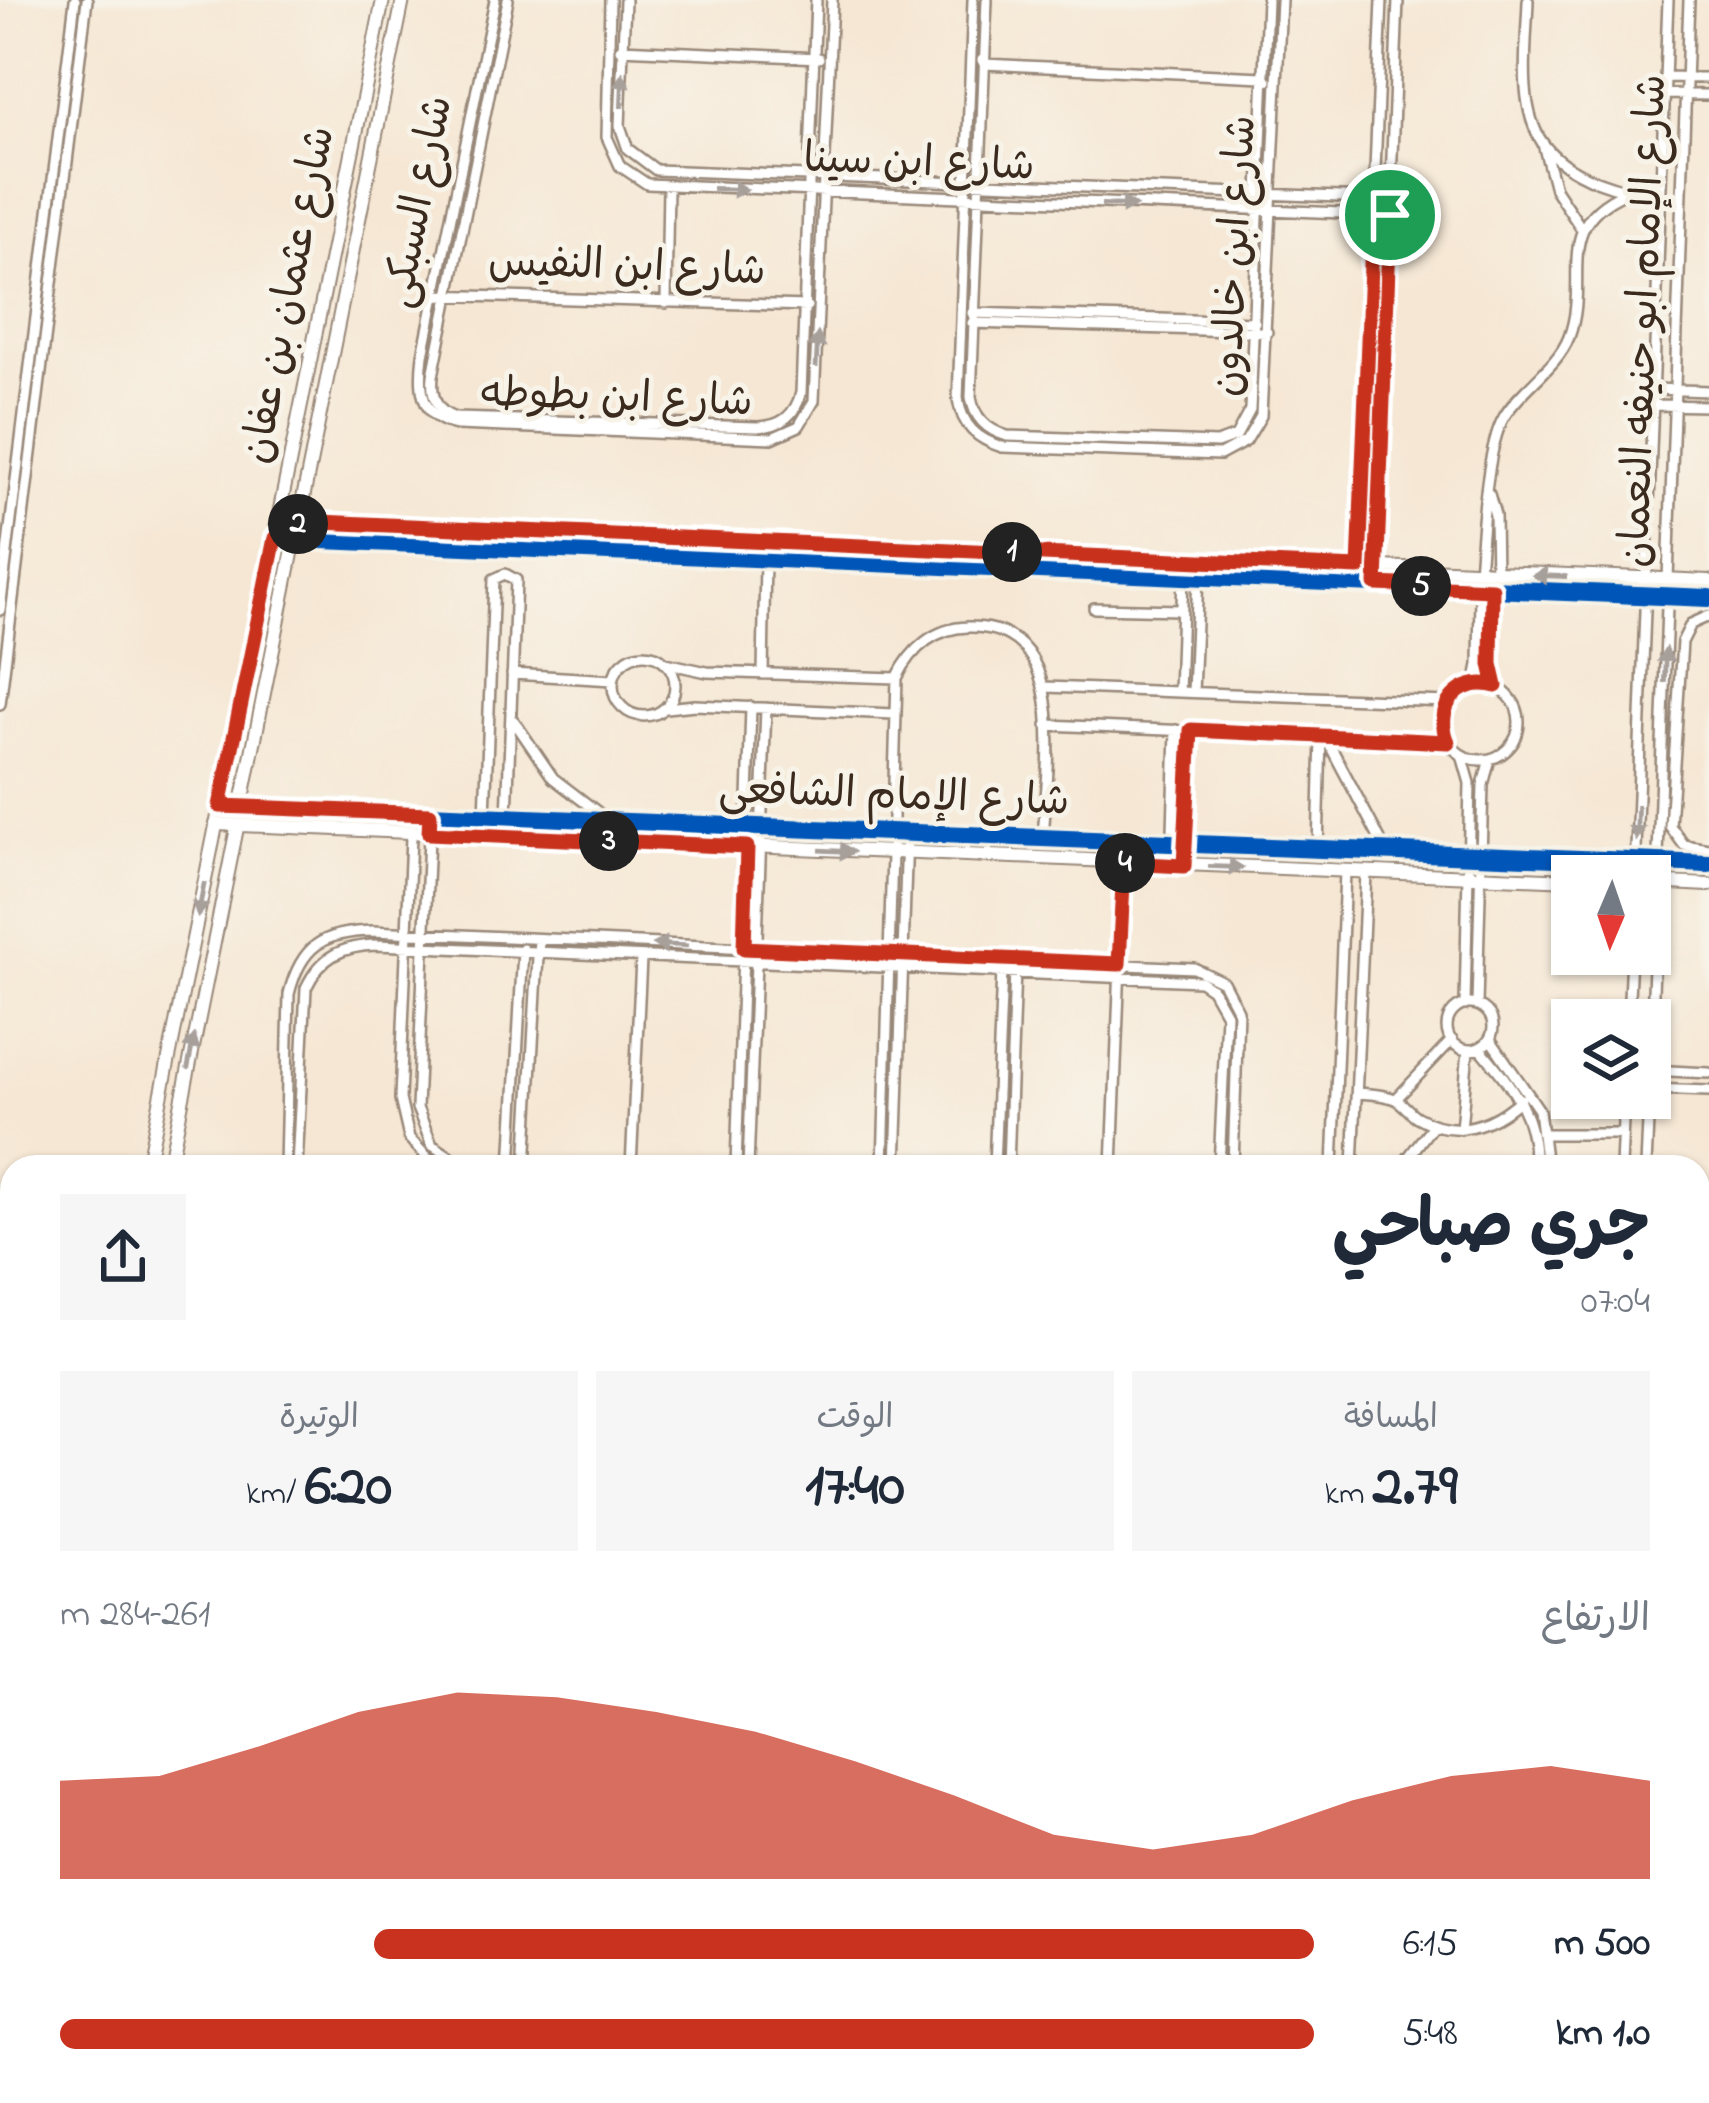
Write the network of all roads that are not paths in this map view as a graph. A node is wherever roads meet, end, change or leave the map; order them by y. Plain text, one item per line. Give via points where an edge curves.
1 (75, 0) edge
2 (87, 0) edge
3 (383, 0) edge
4 (404, 0) edge
5 (495, 0) edge
6 (508, 0) edge
7 (610, 0) edge
8 (625, 0) edge
9 (816, 0) edge
10 (832, 0) edge
11 (973, 0) edge
12 (987, 0) edge
13 (1267, 0) edge
14 (1280, 0) edge
15 (1382, 0) edge
16 (1398, 0) edge
17 (1528, 0) edge
18 (1668, 0) edge
19 (1689, 0) edge
20 (608, 49) junction
21 (623, 50) junction
22 (814, 58) junction
23 (830, 58) junction
24 (971, 63) junction
25 (984, 64) junction
26 (1278, 75) junction
27 (1263, 76) junction
28 (1666, 76) junction
29 (1687, 77) junction
30 (1709, 78) edge
31 (1665, 94) junction
32 (1687, 94) junction
33 (1709, 95) edge
34 (1543, 144) junction
35 (810, 177) junction
36 (825, 178) junction
37 (966, 183) junction
38 (979, 183) junction
39 (668, 187) junction
40 (1626, 192) junction
41 (810, 193) junction
42 (825, 193) junction
43 (1258, 195) junction
44 (1274, 195) junction
45 (57, 196) junction
46 (1661, 196) junction
47 (966, 199) junction
48 (978, 199) junction
49 (1374, 199) junction
50 (1390, 199) junction
51 (1257, 210) junction
52 (1273, 211) junction
53 (1373, 214) junction
54 (1390, 215) junction
55 (1581, 228) junction
56 (434, 295) junction
57 (449, 296) junction
58 (666, 303) junction
59 (805, 305) junction
60 (819, 306) junction
61 (960, 317) junction
62 (974, 318) junction
63 (1253, 327) junction
64 (1267, 327) junction
65 (1654, 389) junction
66 (1675, 390) junction
67 (1709, 391) edge
68 (1654, 405) junction
69 (1675, 406) junction
70 (1709, 406) edge
71 (436, 411) junction
72 (609, 427) junction
73 (1153, 447) junction
74 (24, 465) junction
75 (1489, 494) junction
76 (278, 520) junction
77 (298, 521) junction
78 (495, 532) junction
79 (517, 532) junction
80 (275, 538) junction
81 (295, 539) junction
82 (495, 548) junction
83 (517, 548) junction
84 (904, 548) junction
85 (1131, 557) junction
86 (765, 559) junction
87 (902, 564) junction
88 (1359, 568) junction
89 (1376, 569) junction
90 (1479, 573) junction
91 (1130, 574) junction
92 (1496, 574) junction
93 (1190, 576) junction
94 (1648, 578) junction
95 (1668, 579) junction
96 (1709, 580) edge
97 (1358, 584) junction
98 (1376, 584) junction
99 (1486, 589) junction
100 (1647, 596) junction
101 (1668, 596) junction
102 (1709, 598) edge
103 (1094, 608) dead end
104 (0, 610) edge
105 (1181, 610) junction
106 (1709, 616) edge
107 (666, 663) junction
108 (512, 674) junction
109 (763, 674) junction
110 (897, 678) junction
111 (613, 680) junction
112 (1475, 684) junction
113 (1496, 686) junction
114 (1046, 687) junction
115 (1179, 692) junction
116 (1193, 692) junction
117 (1448, 702) junction
118 (0, 704) edge
119 (751, 707) junction
120 (666, 708) junction
121 (766, 708) junction
122 (894, 714) junction
123 (512, 717) junction
124 (1048, 724) junction
125 (1176, 730) junction
126 (1191, 730) junction
127 (1323, 736) junction
128 (1448, 742) junction
129 (1462, 755) junction
130 (1490, 759) junction
131 (220, 806) junction
132 (240, 807) junction
133 (412, 813) junction
134 (430, 814) junction
135 (485, 816) junction
136 (507, 817) junction
137 (613, 822) junction
138 (216, 824) junction
139 (236, 825) junction
140 (755, 827) junction
141 (412, 832) junction
142 (429, 833) junction
143 (900, 833) junction
144 (1043, 839) junction
145 (1179, 845) junction
146 (754, 847) junction
147 (1709, 849) edge
148 (1318, 850) junction
149 (1387, 853) junction
150 (899, 854) junction
151 (1636, 855) edge
152 (1658, 855) edge
153 (1476, 858) junction
154 (1124, 863) junction
155 (1551, 863) edge
156 (1671, 863) edge
157 (1709, 864) edge
158 (1178, 865) junction
159 (1345, 872) junction
160 (1366, 873) junction
161 (1475, 877) junction
162 (1551, 879) edge
163 (1671, 883) edge
164 (1709, 884) edge
165 (406, 932) junction
166 (424, 933) junction
167 (524, 938) junction
168 (539, 939) junction
169 (405, 947) junction
170 (424, 948) junction
171 (744, 948) junction
172 (759, 949) junction
173 (523, 954) junction
174 (538, 955) junction
175 (889, 955) junction
176 (904, 956) junction
177 (641, 958) junction
178 (1002, 959) junction
179 (1016, 960) junction
180 (744, 962) junction
181 (758, 963) junction
182 (889, 968) junction
183 (904, 969) junction
184 (1119, 970) junction
185 (1002, 972) junction
186 (1015, 973) junction
187 (1471, 1005) junction
188 (287, 1037) junction
189 (302, 1037) junction
190 (1490, 1039) junction
191 (1451, 1040) junction
192 (1474, 1049) junction
193 (1671, 1073) edge
194 (1709, 1073) edge
195 (1671, 1090) edge
196 (1709, 1091) edge
197 (1357, 1093) junction
198 (1522, 1099) junction
199 (1396, 1100) junction
200 (1623, 1119) edge
201 (1648, 1119) edge
202 (1433, 1125) junction
203 (1461, 1129) junction
204 (1544, 1134) junction
205 (1622, 1134) junction
206 (149, 1155) edge
207 (171, 1155) edge
208 (285, 1155) edge
209 (297, 1155) edge
210 (425, 1155) edge
211 (447, 1155) edge
212 (512, 1155) edge
213 (527, 1155) edge
214 (633, 1155) edge
215 (736, 1155) edge
216 (749, 1155) edge
217 (883, 1155) edge
218 (896, 1155) edge
219 (994, 1155) edge
220 (1008, 1155) edge
221 (1112, 1155) edge
222 (1220, 1155) edge
223 (1234, 1155) edge
224 (1333, 1155) edge
225 (1354, 1155) edge
226 (1410, 1155) edge
227 (1533, 1155) edge
228 (1545, 1155) edge
229 (1621, 1155) edge
230 (1647, 1155) edge

1 - 45 street
2 - 45 street
3 - 76 street, شارع عثمان بن عفان
4 - 77 street, شارع عثمان بن عفان
5 - 56 street, شارع السبكى
6 - 57 street, شارع السبكى
7 - 20 street, شارع ابن سينا
8 - 21 street, شارع ابن سينا
9 - 22 street, شارع ابن بطوطه
10 - 23 street, شارع ابن بطوطه
11 - 24 street, شارع ابن خالدون
12 - 25 street, شارع ابن خالدون
13 - 27 street, شارع ابن خالدون
14 - 26 street, شارع ابن خالدون
15 - 49 street
16 - 50 street
17 - 34 street via 1530,104
18 - 28 street, شارع الإمام ابو حنيفه النعمان
19 - 29 street, شارع الإمام ابو حنيفه النعمان
20 - 21 street
20 - 39 street, شارع ابن سينا via 610,148 628,173
21 - 22 street
35 -> 21 street, شارع ابن سينا via 645,165 622,138
22 - 23 street
22 - 35 street, شارع ابن بطوطه
23 - 36 street, شارع ابن بطوطه
24 - 25 street
24 - 37 street, شارع ابن خالدون
25 - 27 street
25 - 38 street, شارع ابن خالدون
26 - 27 street via 1271,82
26 - 44 street, شارع ابن خالدون
27 - 43 street, شارع ابن خالدون
28 - 29 street
28 - 31 street, شارع الإمام ابو حنيفه النعمان
29 - 30 street
29 - 32 street, شارع الإمام ابو حنيفه النعمان
31 - 32 street
31 - 46 street, شارع الإمام ابو حنيفه النعمان
32 - 33 street
32 - 66 street, شارع الإمام ابو حنيفه النعمان
34 - 40 street
34 - 55 street via 1555,189
35 - 36 street, شارع ابن سينا
35 - 41 street, شارع ابن بطوطه
36 - 37 street, شارع ابن سينا
36 - 42 street, شارع ابن بطوطه
37 - 38 street, شارع ابن سينا
37 - 47 street, شارع ابن خالدون
38 - 43 street, شارع ابن سينا
38 - 48 street, شارع ابن خالدون
39 -> 41 street, شارع ابن سينا
39 - 58 street
40 - 46 street
40 - 55 street
41 - 42 street, شارع ابن سينا
41 - 59 street, شارع ابن بطوطه
42 - 47 street, شارع ابن سينا
42 - 60 street, شارع ابن بطوطه
43 - 44 street, شارع ابن سينا
43 - 51 street, شارع ابن خالدون
44 - 49 street, شارع ابن سينا
44 - 52 street, شارع ابن خالدون
45 - 74 street
46 - 65 street, شارع الإمام ابو حنيفه النعمان
47 - 48 street, شارع ابن سينا
47 - 61 street, شارع ابن خالدون
48 -> 51 street, شارع ابن سينا
48 - 62 street, شارع ابن خالدون
49 - 50 street, شارع ابن سينا
49 - 53 street
50 - 54 street
51 - 52 street, شارع ابن سينا
51 - 63 street, شارع ابن خالدون
52 - 53 street, شارع ابن سينا
52 - 64 street, شارع ابن خالدون
53 - 54 street, شارع ابن سينا
53 - 88 street
54 - 89 street
55 - 75 street via 1569,338 1504,416
56 - 57 street, شارع ابن النفيس
56 - 71 street, شارع السبكى via 420,384
57 - 58 street, شارع ابن النفيس
57 - 71 street, شارع السبكى via 432,385
58 - 59 street, شارع ابن النفيس
59 - 60 street, شارع ابن النفيس
59 - 72 street, شارع ابن بطوطه via 801,393 781,422
72 -> 60 street, شارع ابن بطوطه via 787,434 814,401
61 - 62 street
61 - 73 street, شارع ابن خالدون via 960,410 980,438 1002,447
62 - 63 street
62 - 73 street, شارع ابن خالدون via 973,406 989,429
63 - 64 street
63 - 73 street, شارع ابن خالدون via 1250,410 1236,436
64 - 73 street, شارع ابن خالدون via 1262,416 1246,441 1220,455
65 - 66 street
65 - 68 street, شارع الإمام ابو حنيفه النعمان
66 - 67 street
66 - 69 street, شارع الإمام ابو حنيفه النعمان
68 - 69 street
68 - 94 street, شارع الإمام ابو حنيفه النعمان
69 - 70 street
69 - 95 street, شارع الإمام ابو حنيفه النعمان
71 - 72 street, شارع ابن بطوطه
74 - 104 street
74 - 118 street
75 - 90 street
75 - 92 street
76 - 77 street
76 - 80 street, شارع عثمان بن عفان
77 - 78 street
77 - 81 street, شارع عثمان بن عفان
78 - 79 street
78 - 82 street
79 - 83 street
79 - 84 street
80 - 81 street
80 - 131 street, شارع عثمان بن عفان
81 - 82 street
81 - 132 street, شارع عثمان بن عفان
82 - 83 street
83 - 86 street
84 - 85 street
84 - 87 street
85 - 88 street
85 - 91 street
86 - 87 street
86 - 109 street
87 - 91 street
88 - 89 street
88 - 97 street
89 - 90 street
89 - 98 street
90 - 92 street
91 - 93 street
94 -> 92 street
93 - 97 street
93 - 105 street
93 - 116 street
94 - 95 street
94 - 100 street, شارع الإمام ابو حنيفه النعمان
95 - 96 street
95 - 101 street, شارع الإمام ابو حنيفه النعمان
97 - 98 street
98 - 99 street
99 - 100 street
99 - 112 street
99 - 113 street
100 - 101 street
100 -> 151 street, شارع الإمام ابو حنيفه النعمان
101 - 102 street
152 -> 101 street, شارع الإمام ابو حنيفه النعمان
103 - 105 street
105 - 115 street
106 - 147 street via 1691,624 1682,642 1670,826 1684,845
107 - 109 street
107 - 111 street via 634,656
107 - 120 street via 675,686
108 - 111 street
108 - 123 street
108 - 135 street via 516,580 505,574 494,578
109 - 110 street
110 - 114 street via 916,648 966,627 1017,642
110 - 122 street
111 - 120 street via 629,713
112 - 113 street
112 - 117 street
113 - 130 street via 1514,701 1520,724 1510,747
114 - 115 street
114 - 124 street
115 - 116 street
116 - 117 street
117 - 128 street
119 - 120 street
119 - 121 street
119 - 140 street
121 - 122 street
121 - 140 street
122 - 143 street
123 - 136 street
123 - 137 street via 553,778
124 - 125 street
124 - 144 street
125 - 126 street
125 - 145 street
126 - 127 street
126 - 145 street
127 - 128 street
127 - 148 street
127 - 149 street
128 - 129 street
129 - 130 street
129 - 153 street
130 - 153 street
131 - 132 street, شارع الإمام الشافعى
131 - 138 street, شارع عثمان بن عفان
132 - 133 street, شارع الإمام الشافعى
132 - 139 street, شارع عثمان بن عفان
133 - 134 street, شارع الإمام الشافعى
133 - 141 street
134 - 135 street, شارع الإمام الشافعى
134 - 142 street
135 - 136 street, شارع الإمام الشافعى
136 - 137 street, شارع الإمام الشافعى
137 - 140 street, شارع الإمام الشافعى
138 - 139 street, شارع الإمام الشافعى
138 -> 206 street, شارع عثمان بن عفان
139 - 141 street, شارع الإمام الشافعى
207 -> 139 street, شارع عثمان بن عفان
140 - 143 street, شارع الإمام الشافعى
140 - 146 street
141 - 142 street, شارع الإمام الشافعى
141 - 165 street
142 - 146 street, شارع الإمام الشافعى
142 - 166 street
143 - 144 street, شارع الإمام الشافعى
143 - 150 street
144 - 145 street, شارع الإمام الشافعى
145 - 148 street, شارع الإمام الشافعى
145 - 158 street
146 -> 150 street, شارع الإمام الشافعى
146 - 171 street
146 - 172 street
148 - 149 street, شارع الإمام الشافعى
149 - 153 street, شارع الإمام الشافعى
150 - 154 street, شارع الإمام الشافعى
150 - 175 street
150 - 176 street
153 - 155 street, شارع الإمام الشافعى
153 - 161 street
154 - 158 street, شارع الإمام الشافعى
154 - 184 street
156 - 157 street, شارع الإمام الشافعى
158 -> 159 street, شارع الإمام الشافعى
159 - 160 street, شارع الإمام الشافعى
159 - 224 street
160 - 161 street, شارع الإمام الشافعى
160 - 197 street
161 - 162 street, شارع الإمام الشافعى
161 - 187 street
163 - 164 street
165 - 166 street
165 - 169 street
165 - 188 street via 347,932 318,943 295,970
166 - 167 street
166 - 170 street
167 - 168 street
167 - 173 street
171 -> 168 street
168 - 174 street
169 - 170 street
169 - 189 street via 359,946 326,958 306,988
169 - 210 street via 400,1112
170 - 173 street
170 - 211 street via 419,1121
171 - 172 street
171 - 180 street
172 - 175 street
172 - 181 street
173 - 174 street
173 - 212 street
174 - 177 street
174 - 213 street
175 - 176 street
175 - 182 street
176 - 178 street
176 - 183 street
177 - 180 street
177 - 214 street
178 - 179 street
178 - 185 street
179 - 184 street
179 - 186 street
180 - 181 street
180 - 215 street
181 - 182 street
181 - 216 street
182 - 183 street
182 - 217 street
183 - 185 street
183 - 218 street
184 - 186 street
184 - 221 street
184 - 222 street via 1200,981 1221,1000
184 - 223 street via 1194,968 1233,995
185 - 186 street
185 - 219 street
186 - 220 street
187 - 190 street via 1490,1016
187 - 191 street via 1450,1017
188 - 189 street
188 - 208 street
189 - 209 street
190 - 192 street
190 - 204 street via 1532,1096
191 - 192 street
191 - 199 street
192 - 198 street
192 - 203 street
193 - 194 street
195 - 196 street
197 - 199 street
197 - 225 street
198 - 203 street via 1483,1125
198 - 227 street
199 - 202 street
200 - 205 street
201 - 230 street
202 - 203 street
202 - 226 street
204 - 205 street
204 - 228 street
205 - 229 street

